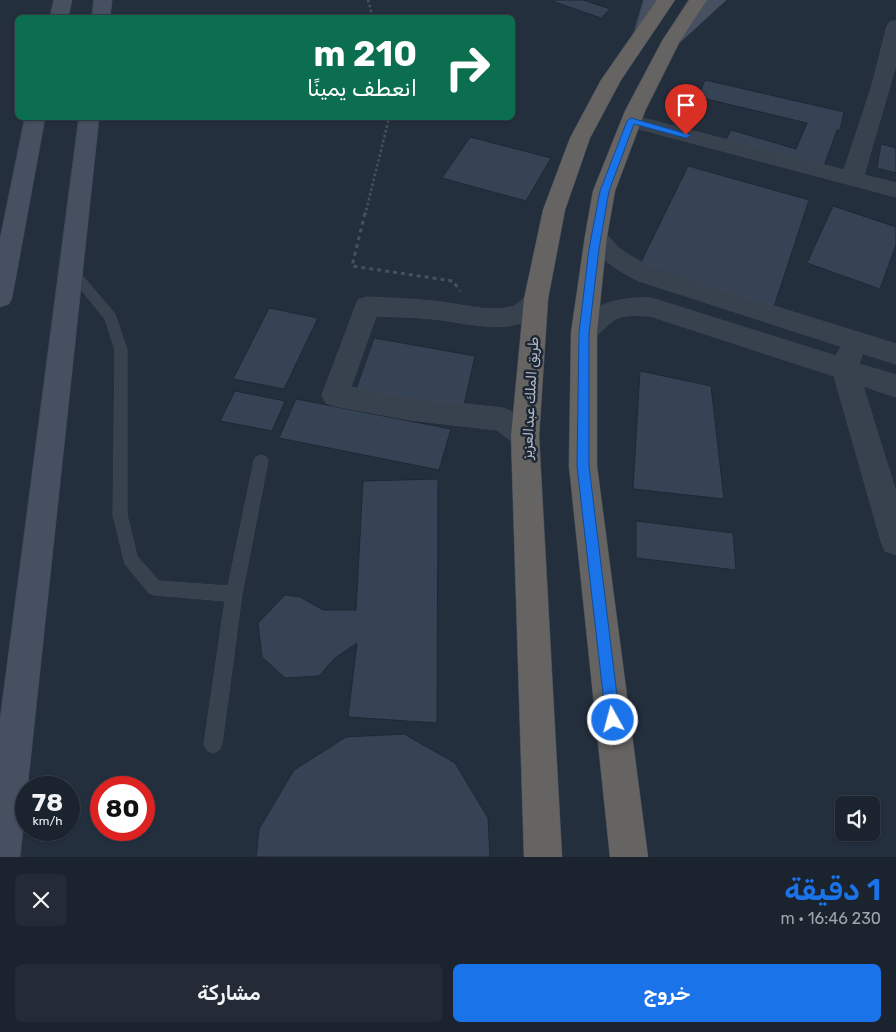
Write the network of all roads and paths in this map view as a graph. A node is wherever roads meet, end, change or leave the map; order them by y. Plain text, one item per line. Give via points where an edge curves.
1 (63, 0) edge
2 (104, 0) edge
3 (368, 0) edge
4 (652, 0) edge
5 (666, 0) edge
6 (698, 0) edge
7 (717, 0) edge
8 (60, 15) edge
9 (102, 15) edge
10 (372, 15) edge
11 (896, 26) edge
12 (643, 34) junction
13 (671, 41) junction
14 (889, 87) edge
15 (35, 120) edge
16 (89, 120) edge
17 (388, 120) edge
18 (631, 121) junction
19 (852, 179) junction
20 (896, 190) edge
21 (596, 236) junction
22 (70, 270) junction
23 (686, 288) junction
24 (0, 298) edge
25 (536, 299) junction
26 (678, 315) junction
27 (478, 318) junction
28 (584, 333) junction
29 (853, 340) junction
30 (896, 354) edge
31 (845, 370) junction
32 (896, 386) edge
33 (525, 436) junction
34 (261, 461) dead end
35 (896, 541) edge
36 (234, 594) junction
37 (212, 744) dead end
38 (1, 857) edge
39 (543, 857) edge
40 (629, 857) edge

1 - 8 main road
2 - 9 main road
3 - 10 path
4 - 12 main road
5 - 12 highway, طريق الملك عبدالعزيز
6 - 13 highway
7 - 13 main road
11 - 14 street
12 - 25 highway, طريق الملك عبدالعزيز via 611,80 580,138 554,210
13 - 18 highway
14 - 19 street
15 - 24 main road
16 - 22 main road
17 - 27 path via 352,266 453,282
18 - 19 street
18 - 21 highway via 604,191
19 - 20 street
21 - 23 street via 603,248 626,265
21 - 28 highway
22 - 36 lane via 111,317 120,350 120,515 130,558 155,588
22 - 38 main road
23 - 26 street
23 - 29 street
25 - 27 street via 527,310 514,316
25 - 33 highway, طريق الملك عبدالعزيز
26 - 28 street via 651,307 630,306 596,318
26 - 31 street
27 - 33 street via 434,310 367,306 335,395 410,409 503,419
28 - 40 highway via 583,466
29 - 30 street
29 - 31 street
31 - 32 street
31 - 35 street
33 - 39 highway, طريق الملك عبدالعزيز
34 - 36 lane
36 - 37 lane

